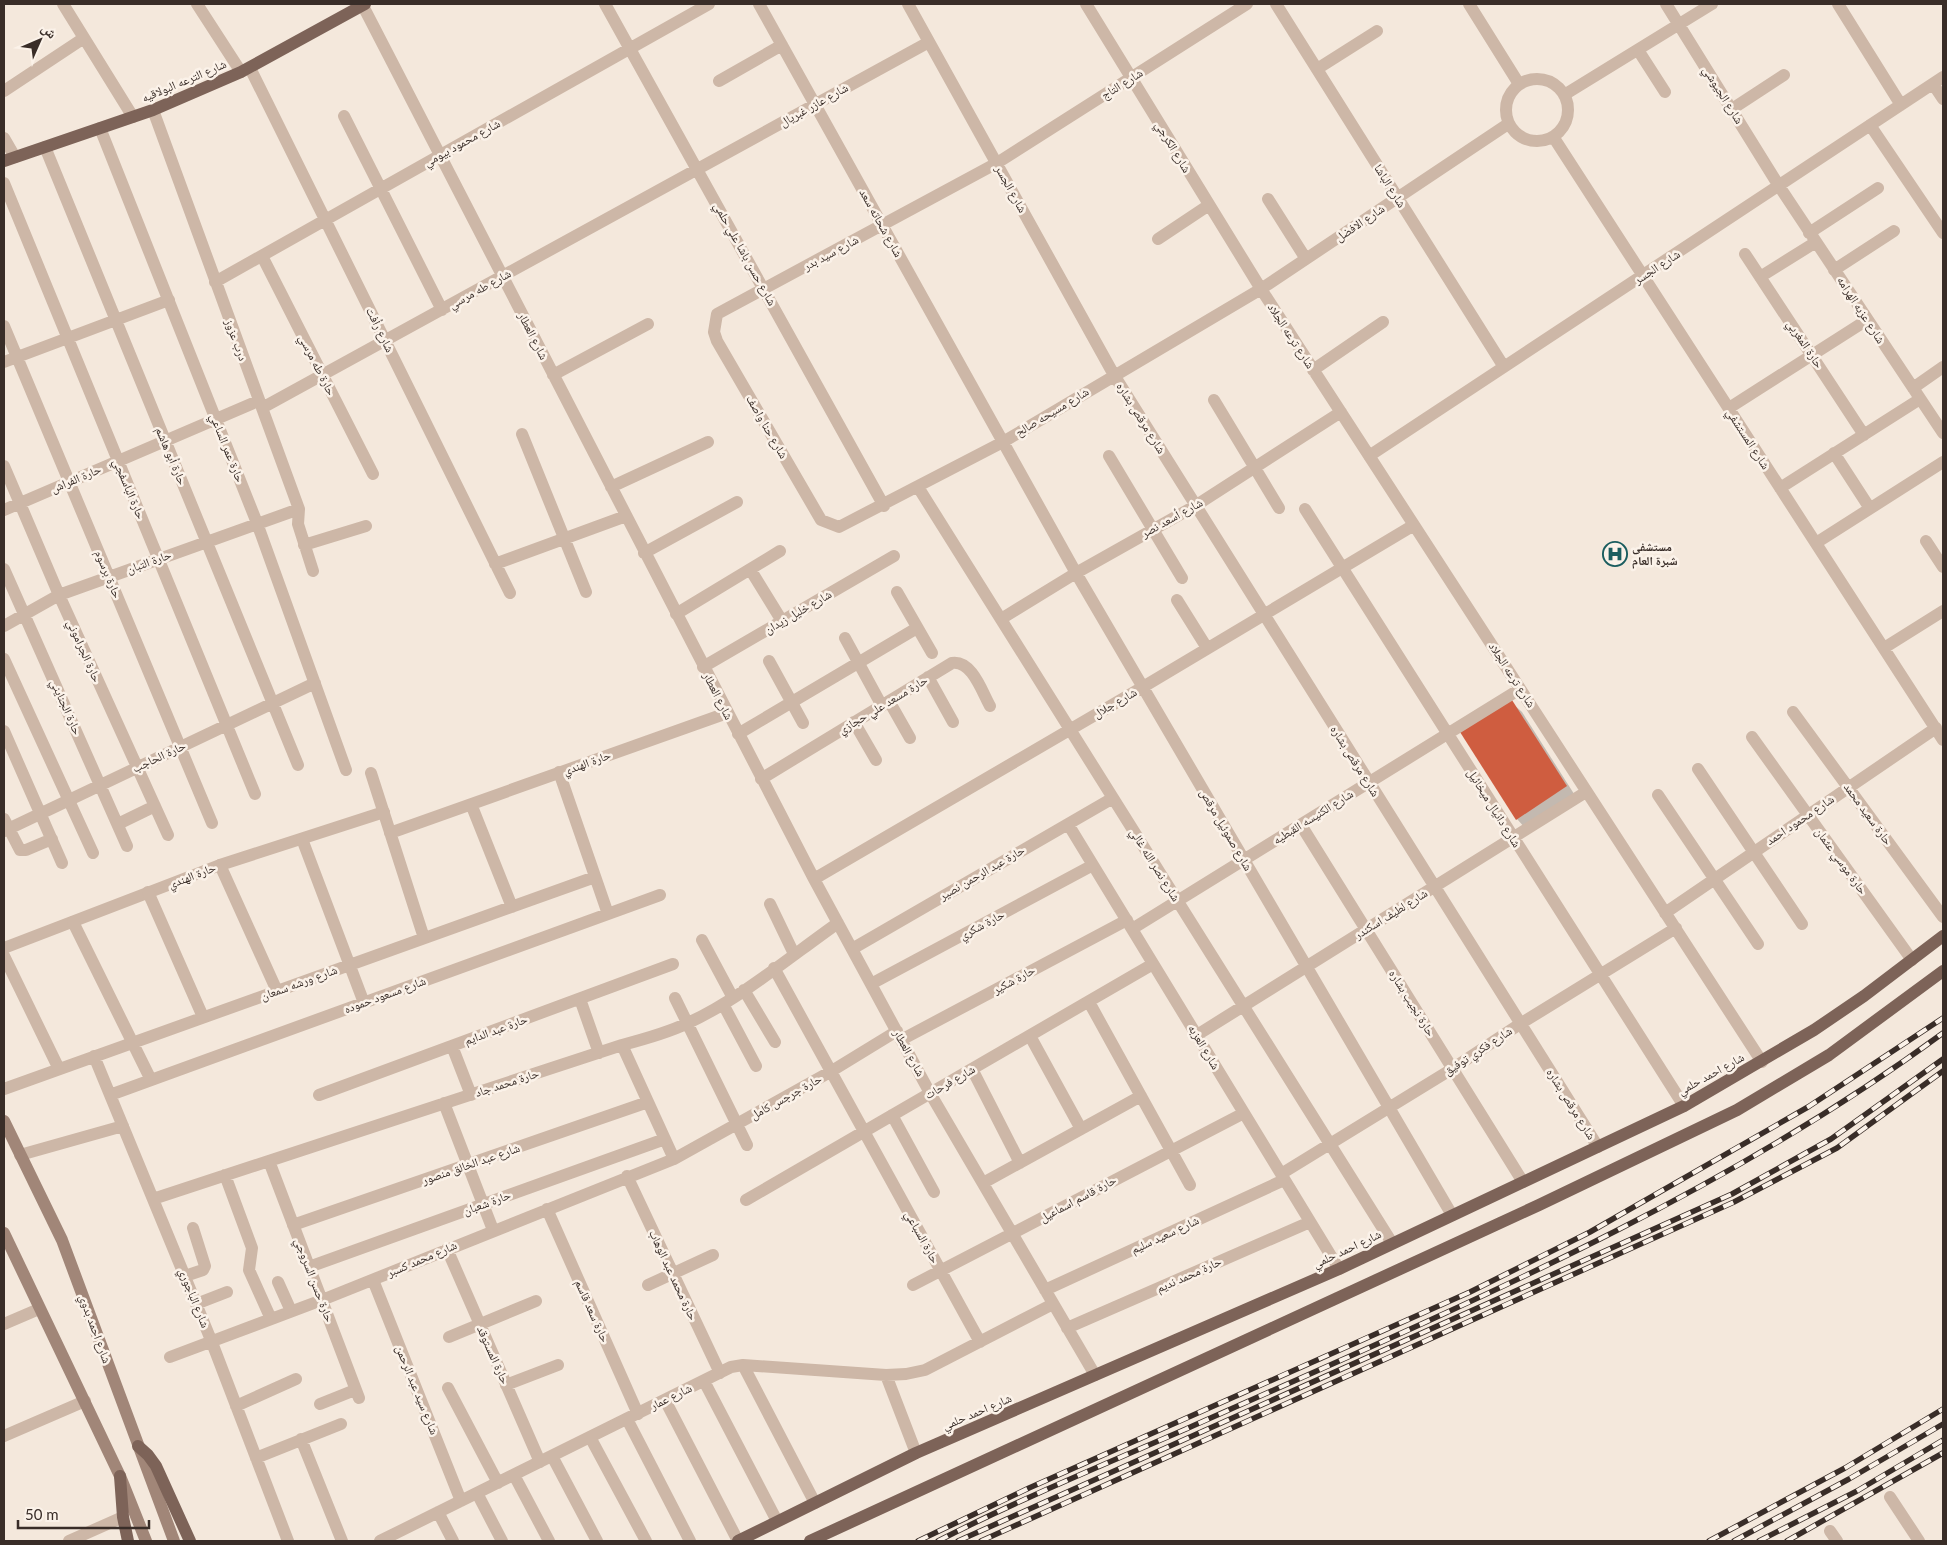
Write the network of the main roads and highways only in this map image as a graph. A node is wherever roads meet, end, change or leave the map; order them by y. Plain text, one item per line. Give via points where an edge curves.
1 (363, 4) edge
2 (10, 159) edge
3 (1943, 936) edge
4 (1943, 971) edge
5 (4, 1121) edge
6 (4, 1233) edge
7 (138, 1446) junction
8 (120, 1476) junction
9 (742, 1540) edge
10 (128, 1541) edge
11 (146, 1541) edge
12 (174, 1541) edge
13 (190, 1541) edge
14 (810, 1541) edge

1 - 2 main road, شارع الترعه البولاقيه via 246,70 153,110
3 - 9 main road, شارع احمد حلمي via 1835,1015 1762,1062 1684,1106 1339,1269 916,1453
4 - 14 main road via 1829,1055 1730,1114 1540,1205
5 - 7 main road, شارع احمد بدوي via 62,1240
6 - 8 main road
7 - 12 main road, شارع احمد بدوي
7 - 13 main road via 156,1466
8 - 10 main road
8 - 11 main road

